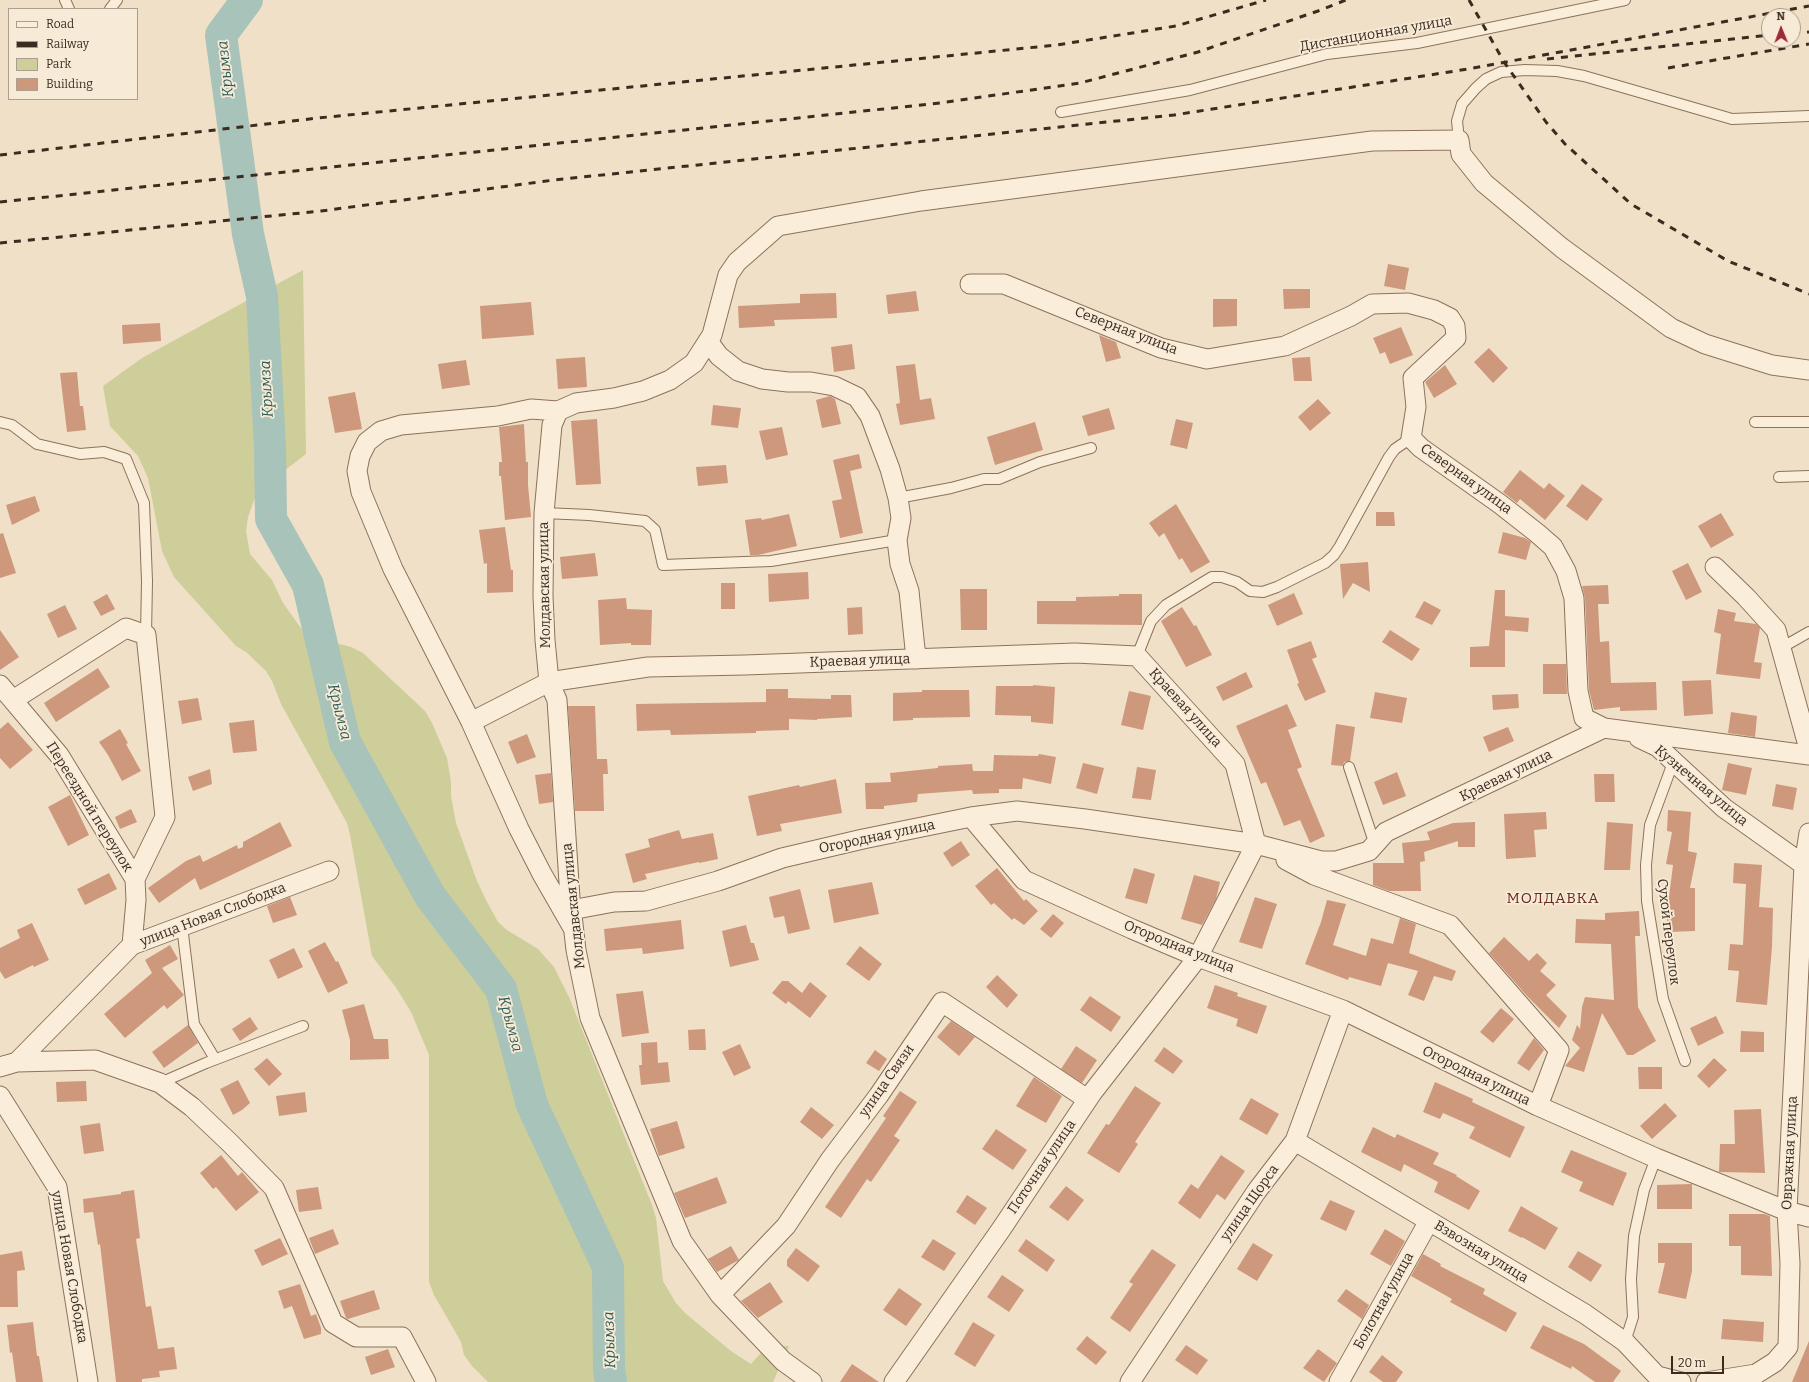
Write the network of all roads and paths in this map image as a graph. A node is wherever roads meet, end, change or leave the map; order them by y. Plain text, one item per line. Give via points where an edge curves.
1 (117, 0) edge
2 (1625, 0) edge
3 (111, 8) edge
4 (1061, 112) dead end
5 (1809, 116) edge
6 (1459, 140) junction
7 (970, 284) dead end
8 (708, 341) junction
9 (1809, 370) edge
10 (558, 411) junction
11 (0, 422) edge
12 (1755, 422) dead end
13 (1809, 422) edge
14 (1411, 438) junction
15 (1091, 448) dead end
16 (1809, 476) edge
17 (1779, 477) dead end
18 (898, 498) junction
19 (544, 513) junction
20 (897, 540) junction
21 (1715, 567) dead end
22 (1809, 632) edge
23 (146, 635) junction
24 (1781, 648) junction
25 (1137, 656) junction
26 (918, 659) junction
27 (549, 682) junction
28 (0, 685) edge
29 (13, 700) junction
30 (471, 722) junction
31 (1604, 728) junction
32 (1629, 732) junction
33 (1809, 749) edge
34 (1809, 755) edge
35 (1674, 760) junction
36 (1349, 767) dead end
37 (971, 816) junction
38 (1809, 833) edge
39 (1256, 844) junction
40 (1375, 845) junction
41 (1807, 868) edge
42 (329, 871) dead end
43 (135, 879) junction
44 (572, 919) junction
45 (182, 926) junction
46 (132, 945) junction
47 (1198, 957) junction
48 (1343, 1010) junction
49 (303, 1026) dead end
50 (215, 1060) junction
51 (1684, 1061) dead end
52 (8, 1065) edge
53 (160, 1083) junction
54 (0, 1096) edge
55 (1087, 1099) junction
56 (1538, 1106) junction
57 (1295, 1141) junction
58 (1656, 1158) junction
59 (1787, 1211) junction
60 (1809, 1217) edge
61 (1429, 1221) junction
62 (720, 1295) junction
63 (1624, 1342) junction
64 (1654, 1379) edge
65 (88, 1382) edge
66 (426, 1382) edge
67 (812, 1382) edge
68 (894, 1382) edge
69 (1130, 1382) edge
70 (1339, 1382) edge
71 (1681, 1382) edge
72 (1706, 1382) edge

1 - 3 lane
2 - 4 lane, Дистанционная улица via 1417,43 1327,54 1190,90
5 - 6 lane via 1732,119 1584,76 1556,71 1525,70 1502,72 1486,79 1476,88 1462,104 1456,121
6 - 8 street via 1372,141 921,201 778,226 737,262 728,275 712,335
6 - 9 street via 1461,154 1484,183 1562,248 1671,328 1705,344 1772,365
7 - 14 street, Северная улица via 1004,284 1161,348 1207,359 1285,346 1372,304 1408,303 1434,310 1450,318 1455,326 1456,338 1413,378 1416,407
8 - 10 street via 694,363 670,380 642,391 576,403
8 - 18 street via 719,356 738,371 762,378 834,386 857,397 870,416
10 - 19 street, Молдавская улица via 552,432
10 - 30 street via 531,409 498,416 401,425 381,431 367,442 360,456 357,471 361,492 390,562
11 - 23 lane via 12,425 37,444 80,454 104,452 126,459 144,503
12 - 13 lane
14 - 25 lane via 1395,449 1389,457 1334,556 1277,587 1262,592 1250,590 1222,577 1212,577 1166,605 1151,621
14 - 31 street, Северная улица via 1421,448 1506,508 1553,548 1566,571 1574,598 1578,691 1584,718
15 - 18 lane via 1040,462 999,479 984,478 951,488
16 - 17 lane
18 - 20 street via 901,518
19 - 20 lane via 645,521 655,530 663,565 771,561
19 - 27 street, Молдавская улица via 543,596
20 - 26 street via 900,564 909,591
21 - 24 street via 1776,630
22 - 24 lane
23 - 29 street via 126,628
23 - 43 street via 165,817
24 - 33 street
25 - 26 street, Краевая улица via 1074,653
25 - 39 street, Краевая улица via 1235,764
26 - 27 street, Краевая улица via 648,666
27 - 30 street, Краевая улица
27 - 44 street, Молдавская улица via 557,700
28 - 29 street, Переездной переулок
29 - 43 street, Переездной переулок via 59,755
30 - 44 street via 542,874
31 - 32 street
31 - 40 street, Краевая улица via 1386,832
32 - 34 street
32 - 35 street, Кузнечная улица via 1658,747
35 - 41 street, Кузнечная улица via 1724,808
35 - 51 lane, Сухой переулок via 1650,825 1646,865 1647,901 1663,999
36 - 40 lane
37 - 39 street via 1017,811
37 - 44 street, Огородная улица via 782,858 718,881 646,901 614,902
37 - 47 street, Огородная улица via 1024,880
38 - 41 street, Овражная улица
39 - 40 street, Краевая улица via 1321,861 1336,861 1369,851
39 - 47 street, Поточная улица
39 - 56 street via 1314,874 1450,925 1559,1050
41 - 59 street, Овражная улица
42 - 45 street, улица Новая Слободка
43 - 46 street, Переездной переулок
44 - 62 street, Молдавская улица via 590,1018 682,1241
45 - 46 street, улица Новая Слободка
45 - 50 lane via 194,1024
46 - 52 street, улица Новая Слободка
47 - 48 street, Огородная улица
47 - 55 street, Поточная улица
48 - 56 street, Огородная улица
48 - 57 street, улица Щорса
49 - 50 lane
50 - 53 lane
52 - 53 street via 95,1060
53 - 66 street via 192,1107 274,1188 333,1323 356,1337 402,1337
54 - 65 street, улица Новая Слободка via 58,1187
55 - 62 street, улица Связи via 942,1002 786,1226
55 - 68 street, Поточная улица via 1002,1228
56 - 58 street, Огородная улица
57 - 61 street, Взвозная улица
57 - 69 street, улица Щорса via 1256,1192
58 - 59 street, Огородная улица
58 - 63 lane via 1644,1190 1634,1236 1631,1279 1633,1317
59 - 60 street, Огородная улица
59 - 72 street, Овражная улица via 1790,1263 1788,1347 1775,1362 1756,1374
61 - 63 street, Взвозная улица via 1585,1314
61 - 70 street, Болотная улица
62 - 67 street, Молдавская улица via 783,1361
63 - 64 street, Взвозная улица
64 - 71 street

